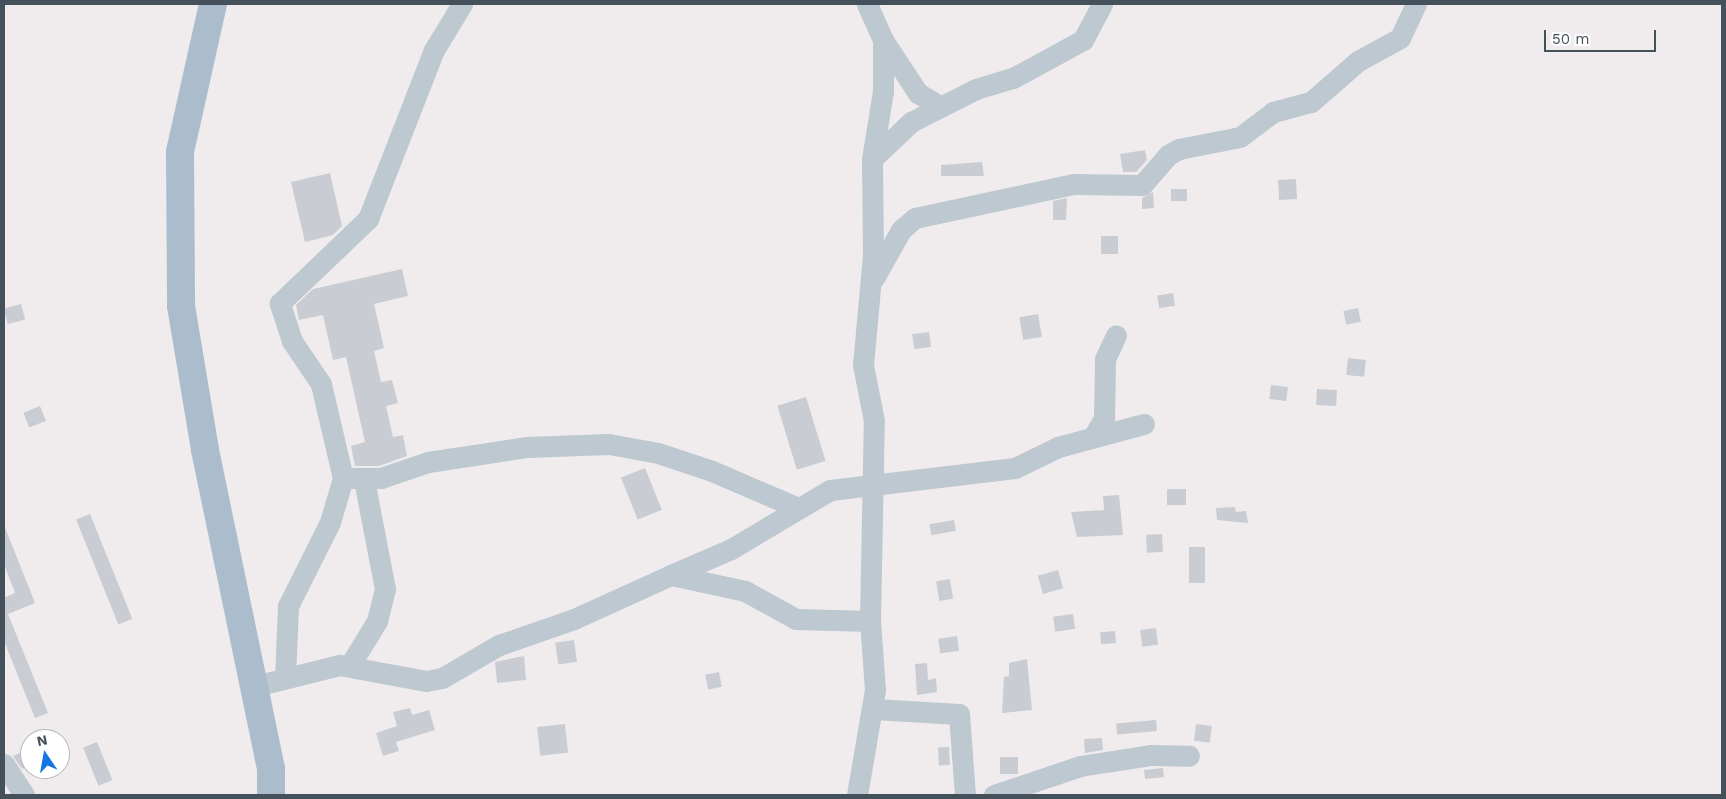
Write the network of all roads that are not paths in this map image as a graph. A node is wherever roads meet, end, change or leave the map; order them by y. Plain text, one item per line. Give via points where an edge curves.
1 (213, 4) edge
2 (462, 4) edge
3 (867, 4) edge
4 (1102, 4) edge
5 (1416, 4) edge
6 (883, 40) junction
7 (941, 108) junction
8 (872, 159) junction
9 (870, 284) junction
10 (1116, 334) dead end
11 (1144, 424) dead end
12 (1093, 437) junction
13 (343, 478) junction
14 (364, 480) junction
15 (875, 487) junction
16 (796, 507) junction
17 (671, 575) junction
18 (870, 621) junction
19 (350, 665) junction
20 (285, 678) junction
21 (255, 686) junction
22 (874, 709) junction
23 (1189, 756) dead end
24 (4, 764) edge
25 (24, 795) edge
26 (271, 795) edge
27 (858, 795) edge
28 (965, 795) edge
29 (994, 795) edge

1 - 21 main road via 180,152 178,258 185,344
2 - 13 street via 434,50 368,218 280,303 292,341 321,384
3 - 6 street
4 - 7 street via 1083,40 1013,78 976,89
5 - 9 street via 1400,38 1358,61 1311,102 1273,112 1240,136 1180,149 1142,185 1074,184 914,218 901,230
6 - 7 street via 918,93
6 - 8 street via 883,91
7 - 8 street via 905,126
8 - 9 street
9 - 15 street via 863,365 874,420
10 - 12 street via 1105,359 1104,419
11 - 12 street
12 - 15 street via 1015,468
13 - 14 street
13 - 20 street via 330,522 288,606
14 - 16 street via 472,454 576,442 609,444 658,453 712,471
14 - 19 street via 386,588 377,621
15 - 16 street via 830,490
15 - 18 street
16 - 17 street via 731,549
17 - 18 street via 745,591 796,619
17 - 19 street via 574,619 499,645 442,678 426,681
18 - 22 street
19 - 20 street
20 - 21 street
21 - 26 main road via 271,769
22 - 27 street
22 - 28 street via 959,714
23 - 29 street via 1150,755 1080,766
24 - 25 street

